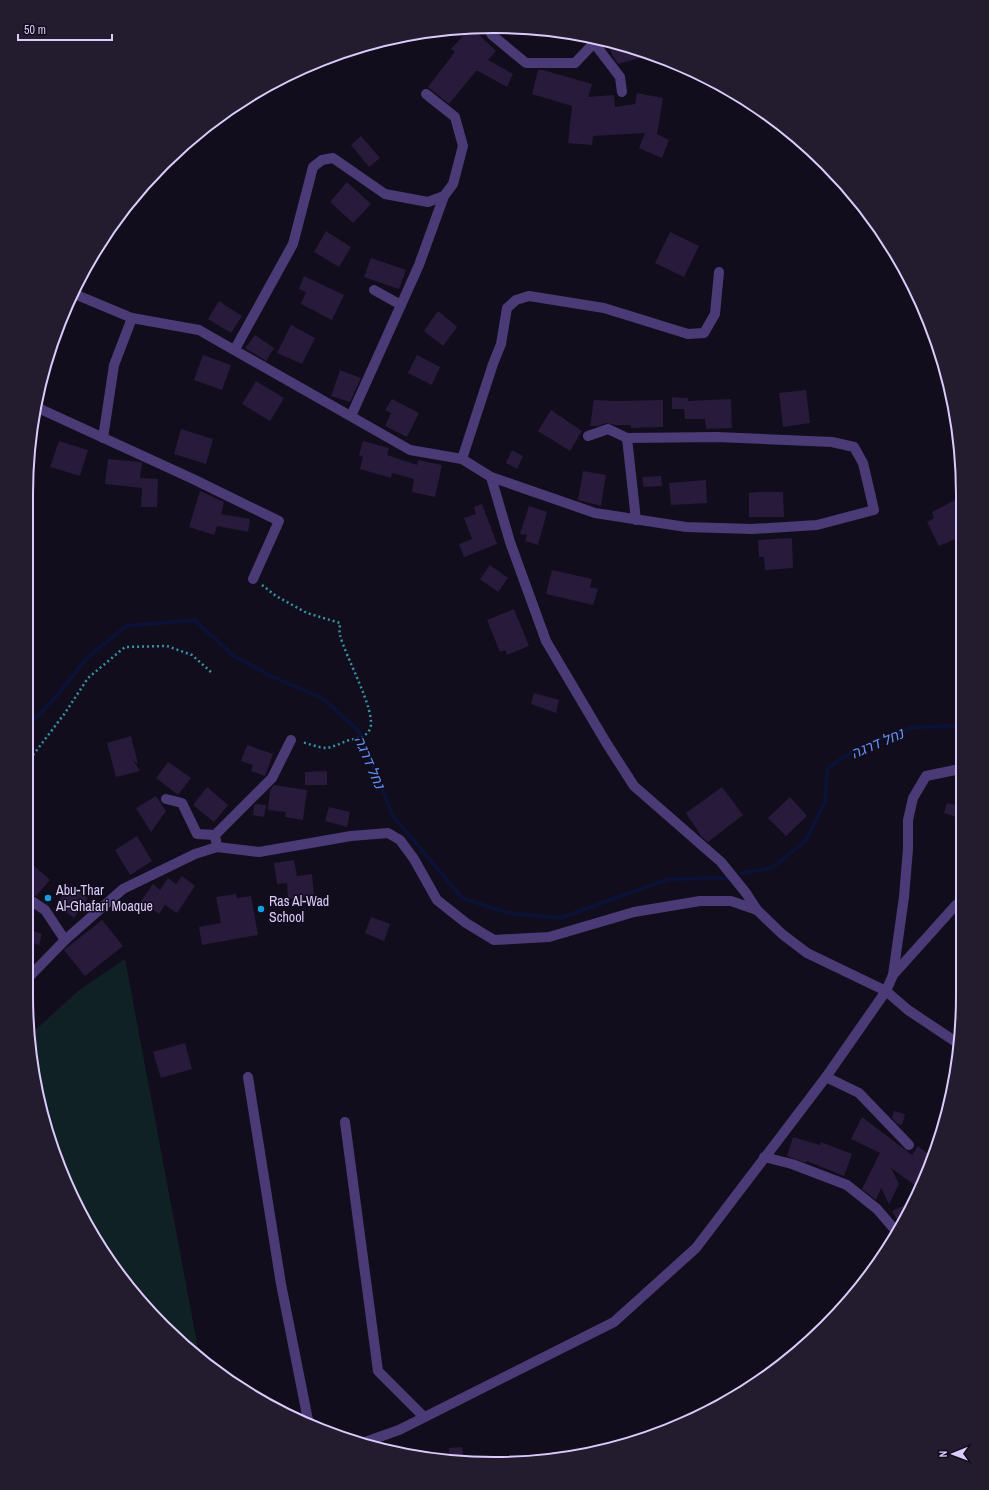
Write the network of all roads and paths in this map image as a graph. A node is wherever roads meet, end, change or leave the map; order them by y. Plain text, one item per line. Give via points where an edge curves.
1 (491, 33) edge
2 (591, 43) edge
3 (596, 45) edge
4 (622, 92) dead end
5 (426, 94) dead end
6 (444, 196) junction
7 (719, 272) dead end
8 (374, 290) dead end
9 (78, 296) edge
10 (401, 305) junction
11 (132, 318) junction
12 (235, 349) junction
13 (41, 409) edge
14 (351, 416) junction
15 (588, 436) dead end
16 (103, 438) junction
17 (628, 438) junction
18 (462, 459) junction
19 (491, 477) junction
20 (636, 520) junction
21 (253, 578) joint
22 (212, 673) dead end
23 (291, 740) joint
24 (33, 754) edge
25 (956, 770) edge
26 (166, 799) dead end
27 (215, 835) junction
28 (217, 847) junction
29 (33, 902) edge
30 (956, 905) edge
31 (757, 910) junction
32 (65, 940) junction
33 (33, 973) edge
34 (893, 975) junction
35 (886, 991) junction
36 (954, 1040) edge
37 (248, 1077) dead end
38 (826, 1077) junction
39 (345, 1122) dead end
40 (909, 1145) dead end
41 (764, 1157) junction
42 (893, 1228) edge
43 (308, 1417) edge
44 (424, 1417) junction
45 (370, 1440) edge

1 - 2 street via 526,63 575,63
3 - 4 street via 620,78
5 - 6 street via 455,117 462,146 453,184
6 - 10 street via 419,265
6 - 12 street via 428,202 385,194 334,158 322,160 313,167 293,244
7 - 18 street via 715,314 704,333 688,334 604,308 529,296 516,300 507,308 501,344 492,364
8 - 10 street
9 - 11 street
10 - 14 street
11 - 12 street via 200,330
11 - 16 street via 114,365
12 - 14 street
13 - 16 street
14 - 18 street via 410,450
15 - 17 street via 608,429
16 - 21 street via 279,521
17 - 20 street
17 - 20 street via 732,437 832,442 854,447 863,463 874,510 817,526 752,529 686,527
18 - 19 street
19 - 20 street via 595,513
19 - 31 street via 510,542 546,641 607,744 634,786 721,862
21 - 23 path via 276,596 307,613 340,623 340,634 370,717 370,729 361,739 354,738 326,748
22 - 24 path via 192,655 168,646 125,647 88,678
23 - 27 street via 272,778
25 - 34 street via 926,776 913,798 908,820 904,897
26 - 27 street via 182,803 196,834
27 - 28 street
28 - 31 street via 260,852 351,836 388,833 400,840 414,859 436,900 494,940 549,937 634,912 700,900 731,901
28 - 32 street via 195,854 123,889
29 - 32 street via 45,910
30 - 34 street
31 - 35 street via 807,953
32 - 33 street
34 - 35 street
35 - 36 street via 908,1010
35 - 38 street
37 - 43 street via 282,1284
38 - 40 street via 859,1093
38 - 41 street
39 - 44 street via 378,1371
41 - 42 street via 792,1164 847,1185 877,1210
41 - 44 street via 696,1248 614,1322
44 - 45 street via 400,1430

